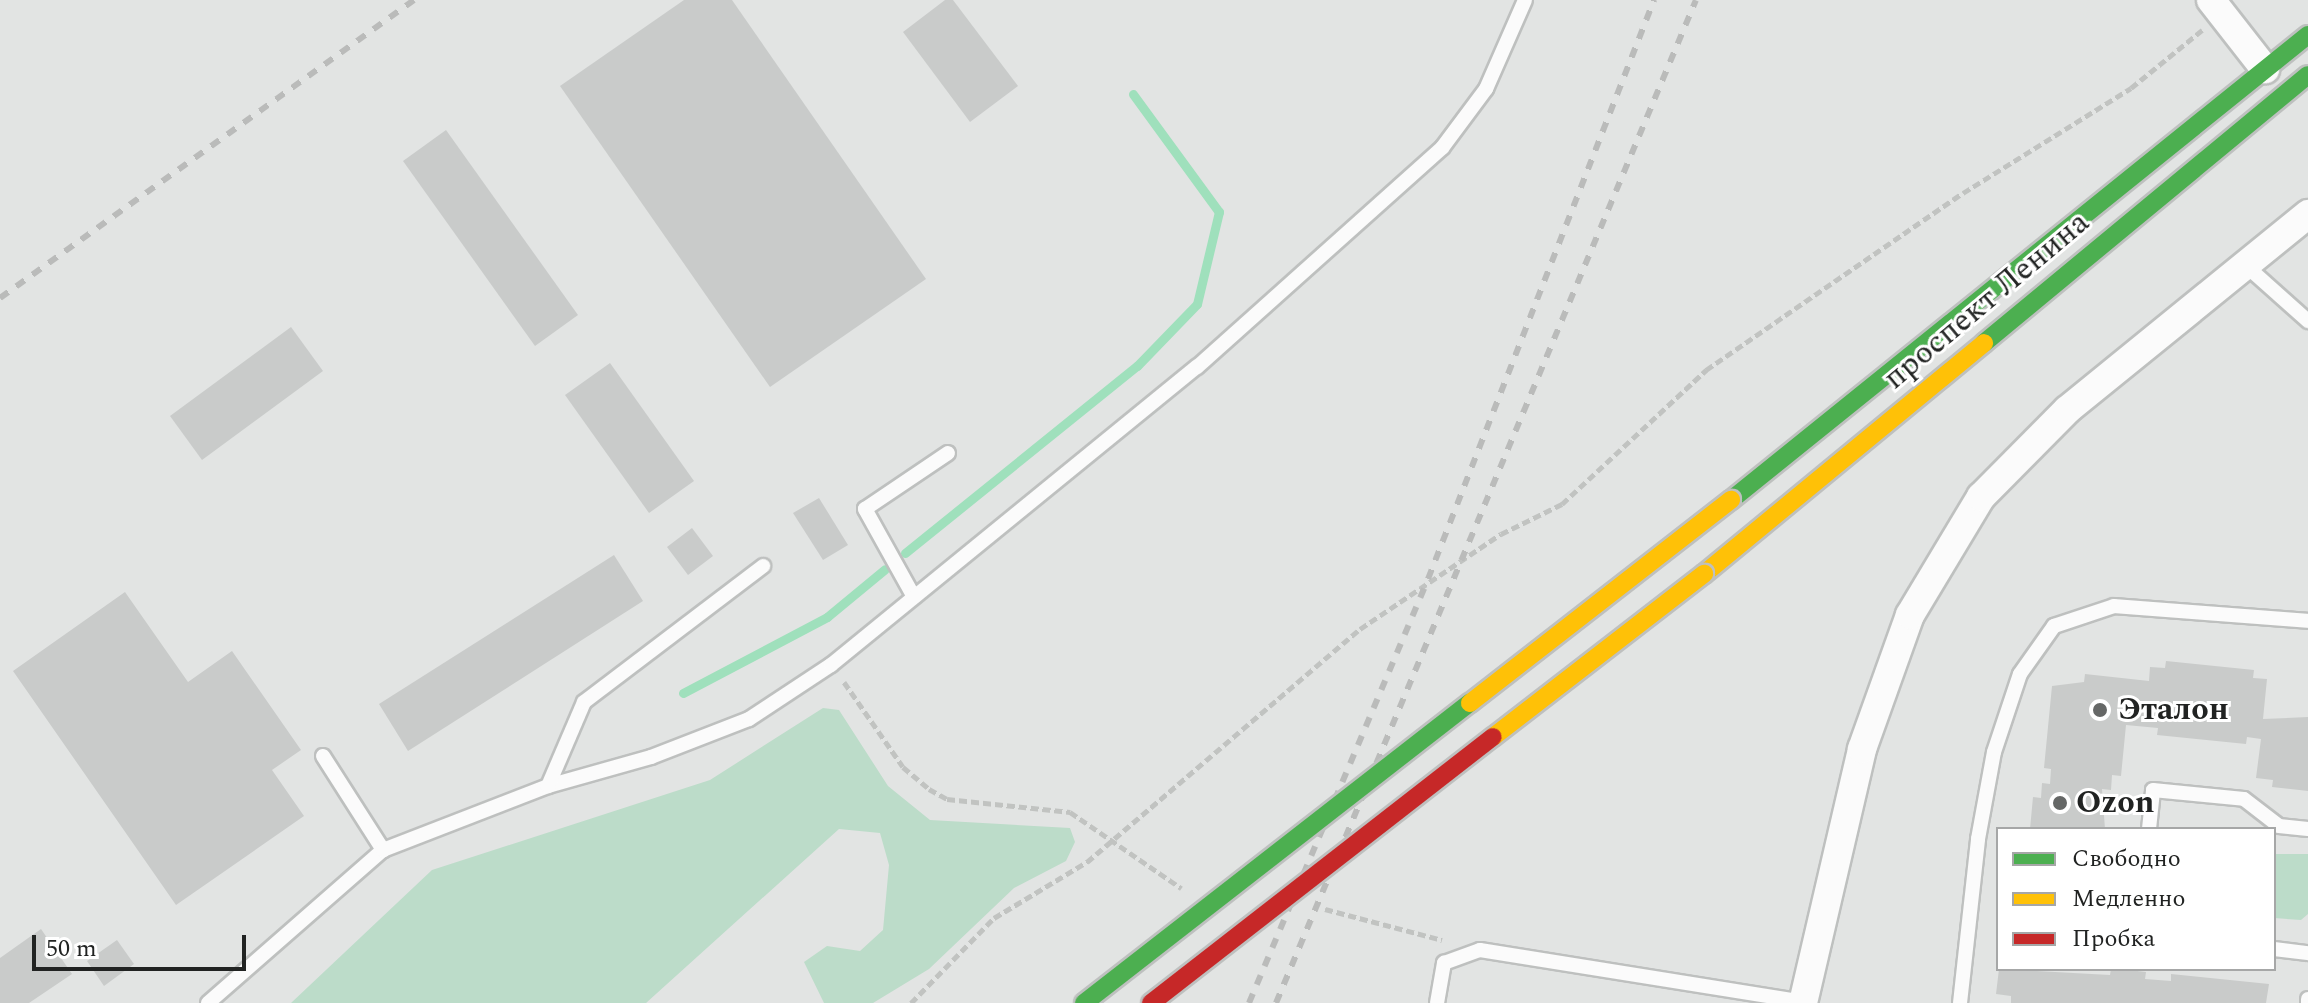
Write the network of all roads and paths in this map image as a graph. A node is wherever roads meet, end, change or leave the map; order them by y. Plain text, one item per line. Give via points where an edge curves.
1 (1525, 0) edge
2 (2216, 7) edge
3 (2308, 35) edge
4 (2265, 69) junction
5 (2308, 75) edge
6 (2308, 214) edge
7 (2244, 264) junction
8 (2308, 321) edge
9 (948, 453) dead end
10 (763, 566) dead end
11 (914, 597) junction
12 (2308, 621) edge
13 (831, 665) junction
14 (323, 756) dead end
15 (548, 786) junction
16 (2149, 827) edge
17 (2308, 829) edge
18 (1111, 844) junction
19 (383, 850) junction
20 (2276, 949) edge
21 (2308, 953) edge
22 (208, 1003) edge
23 (911, 1003) edge
24 (1084, 1003) edge
25 (1151, 1003) edge
26 (1437, 1003) edge
27 (1804, 1003) edge
28 (1960, 1003) edge

1 - 11 lane via 1486,89 1442,148 1197,367
2 - 4 street
2 - 18 path via 2131,88 1963,193 1706,370 1562,504 1501,534 1360,629
3 - 4 main road, проспект Ленина
4 - 24 main road, проспект Ленина, bridge via 1731,500
5 - 25 main road, проспект Ленина, bridge via 1704,574
6 - 7 street
7 - 8 lane
7 - 27 street via 2067,410 1981,497 1910,615 1862,749
9 - 11 lane via 865,509
10 - 15 lane via 584,702
11 - 13 lane
12 - 28 lane via 2114,606 2054,626 2020,674 1994,752
13 - 15 lane via 749,719 651,757
13 - 18 path via 903,767 929,789 947,799 1070,812 1095,825
14 - 19 lane
15 - 19 lane
16 - 17 lane via 2153,790 2244,799 2279,826
18 - 23 path via 994,918
19 - 22 lane
20 - 21 lane
26 - 27 lane via 1444,963 1480,950

